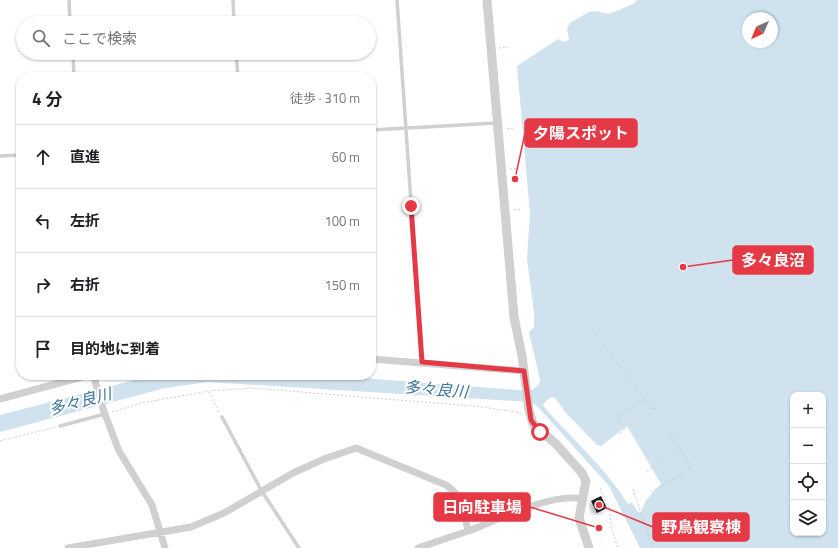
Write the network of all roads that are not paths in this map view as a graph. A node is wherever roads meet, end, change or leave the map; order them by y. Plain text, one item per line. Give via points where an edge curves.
1 (69, 0) edge
2 (233, 0) edge
3 (397, 0) edge
4 (487, 0) edge
5 (70, 16) edge
6 (234, 16) edge
7 (73, 60) edge
8 (237, 60) edge
9 (74, 72) edge
10 (238, 72) edge
11 (497, 123) junction
12 (406, 128) junction
13 (376, 130) edge
14 (16, 155) edge
15 (0, 156) edge
16 (376, 358) edge
17 (422, 362) junction
18 (524, 371) junction
19 (70, 380) edge
20 (96, 380) edge
21 (0, 399) edge
22 (104, 412) junction
23 (222, 417) road end
24 (60, 426) road end
25 (261, 490) junction
26 (582, 499) junction
27 (468, 530) junction
28 (161, 532) junction
29 (68, 548) edge
30 (165, 548) edge
31 (299, 548) edge
32 (418, 548) edge
33 (589, 548) edge

1 - 5 lane
2 - 6 lane
3 - 12 lane
4 - 11 street
7 - 9 lane
8 - 10 lane
11 - 12 lane
11 - 18 street via 514,317
12 - 13 lane
12 - 17 lane
14 - 15 lane
16 - 17 street
17 - 18 street
18 - 26 street via 529,412 535,428 556,444 584,476 587,484
19 - 21 street
20 - 22 street
22 - 24 lane
22 - 28 street via 119,451 152,505
23 - 25 lane
25 - 27 street via 305,467 356,448 455,491 460,499
25 - 28 street via 209,521
25 - 31 lane
26 - 27 street via 558,499 532,506
26 - 33 street via 579,518
27 - 32 street
28 - 29 street
28 - 30 street

